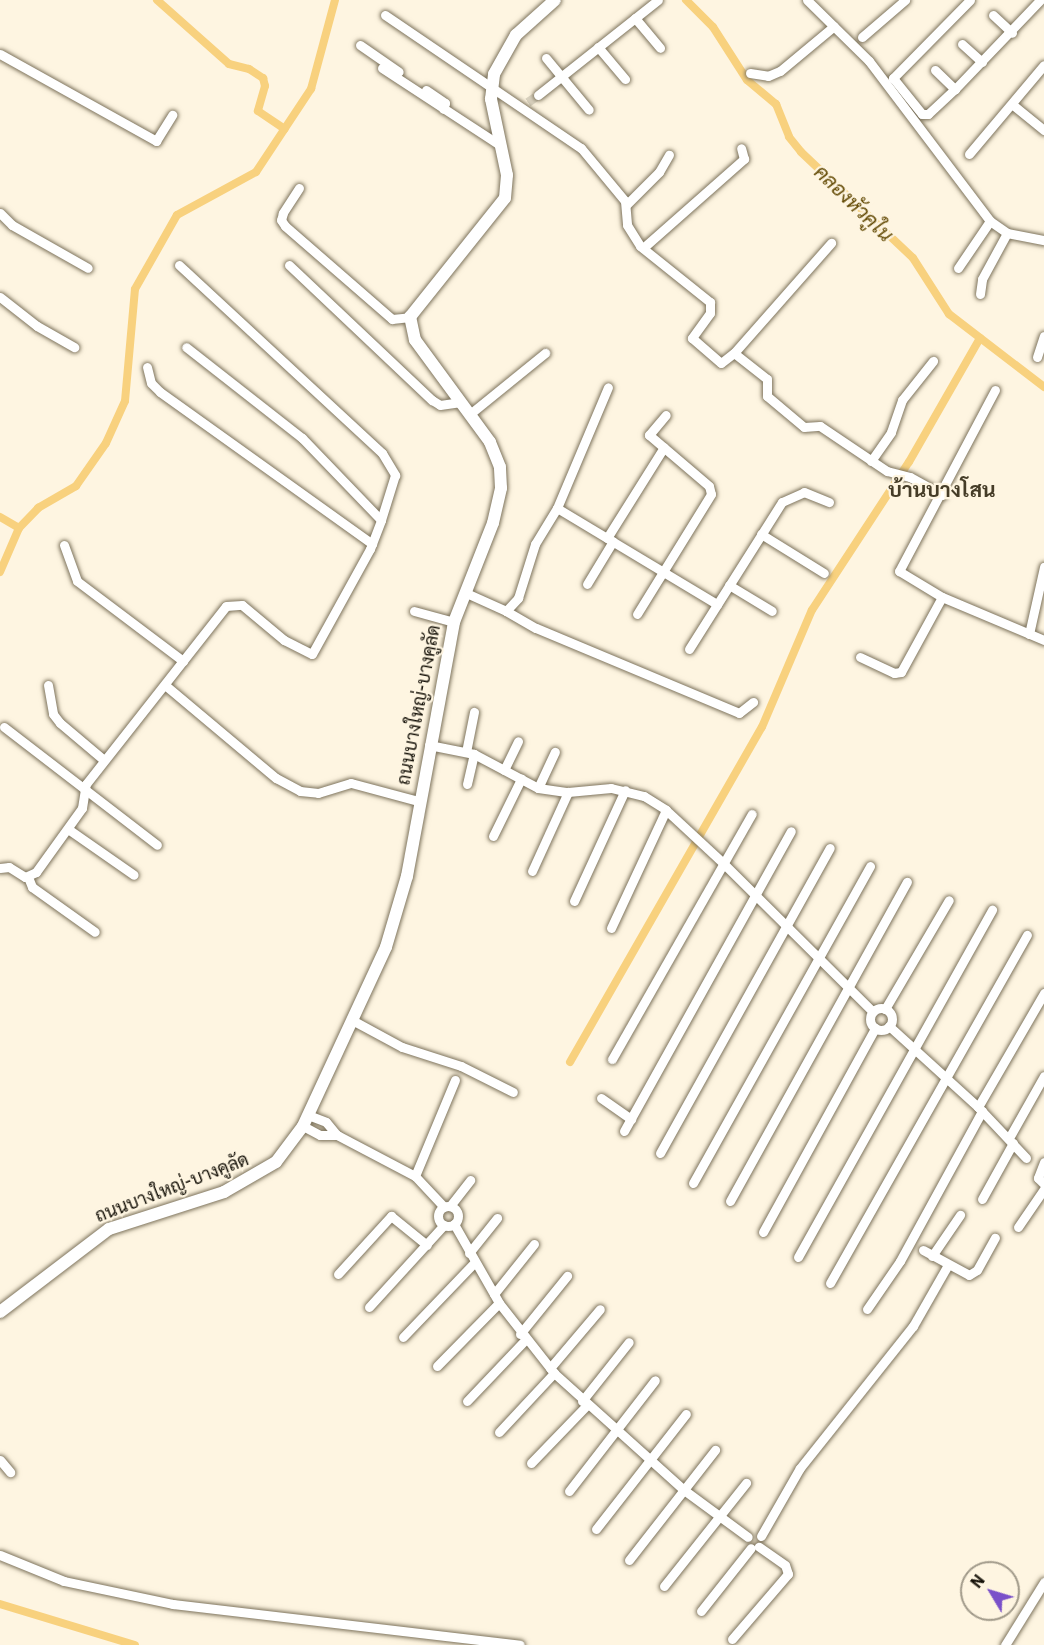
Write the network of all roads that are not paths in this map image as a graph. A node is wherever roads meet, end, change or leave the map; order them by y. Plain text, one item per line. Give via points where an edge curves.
1 (555, 0) edge
2 (658, 0) edge
3 (807, 0) edge
4 (905, 0) edge
5 (970, 0) edge
6 (1040, 0) edge
7 (385, 15) dead end
8 (993, 15) dead end
9 (635, 18) junction
10 (834, 26) junction
11 (1012, 33) junction
12 (862, 37) dead end
13 (962, 44) dead end
14 (360, 45) dead end
15 (598, 47) junction
16 (660, 48) dead end
17 (0, 54) edge
18 (546, 58) dead end
19 (982, 62) junction
20 (1044, 65) edge
21 (382, 68) dead end
22 (935, 70) dead end
23 (750, 73) dead end
24 (561, 76) junction
25 (625, 79) dead end
26 (492, 86) junction
27 (955, 89) junction
28 (538, 95) tunnel mouth
29 (1013, 105) junction
30 (443, 109) junction
31 (589, 110) dead end
32 (172, 114) dead end
33 (1044, 130) edge
34 (501, 146) junction
35 (741, 148) dead end
36 (969, 154) dead end
37 (669, 155) dead end
38 (298, 188) dead end
39 (626, 205) junction
40 (0, 213) edge
41 (990, 221) junction
42 (1007, 233) junction
43 (1044, 240) edge
44 (831, 243) dead end
45 (643, 248) junction
46 (179, 265) dead end
47 (289, 265) dead end
48 (88, 268) dead end
49 (958, 268) dead end
50 (980, 294) dead end
51 (0, 297) edge
52 (410, 316) junction
53 (1044, 336) edge
54 (74, 347) dead end
55 (186, 347) dead end
56 (545, 353) dead end
57 (734, 353) junction
58 (1037, 357) dead end
59 (933, 361) dead end
60 (147, 367) dead end
61 (608, 387) dead end
62 (994, 390) dead end
63 (461, 402) junction
64 (470, 414) junction
65 (666, 415) dead end
66 (664, 447) junction
67 (871, 461) junction
68 (942, 495) junction
69 (829, 502) dead end
70 (557, 508) junction
71 (381, 520) junction
72 (761, 534) junction
73 (610, 540) junction
74 (372, 544) junction
75 (64, 545) dead end
76 (1044, 567) edge
77 (664, 572) junction
78 (824, 573) dead end
79 (587, 584) dead end
80 (729, 585) junction
81 (464, 592) junction
82 (942, 597) junction
83 (717, 604) junction
84 (414, 611) dead end
85 (506, 611) junction
86 (771, 611) dead end
87 (637, 614) dead end
88 (454, 622) junction
89 (1029, 634) junction
90 (1044, 640) edge
91 (689, 649) dead end
92 (860, 657) dead end
93 (183, 661) junction
94 (48, 685) dead end
95 (165, 685) junction
96 (753, 702) dead end
97 (474, 712) dead end
98 (4, 727) dead end
99 (518, 741) dead end
100 (429, 745) junction
101 (555, 752) dead end
102 (470, 753) junction
103 (104, 760) junction
104 (504, 770) junction
105 (521, 779) junction
106 (467, 784) dead end
107 (538, 788) junction
108 (85, 789) junction
109 (625, 790) junction
110 (568, 792) junction
111 (418, 801) junction
112 (666, 810) junction
113 (752, 813) dead end
114 (68, 829) junction
115 (791, 831) dead end
116 (494, 836) dead end
117 (157, 845) dead end
118 (830, 848) dead end
119 (723, 863) junction
120 (1, 865) edge
121 (870, 866) dead end
122 (532, 870) dead end
123 (134, 875) dead end
124 (28, 876) junction
125 (907, 882) dead end
126 (754, 895) junction
127 (949, 900) dead end
128 (574, 901) dead end
129 (992, 910) dead end
130 (786, 927) junction
131 (611, 928) dead end
132 (95, 932) dead end
133 (1027, 935) dead end
134 (817, 958) junction
135 (849, 988) junction
136 (1044, 993) edge
137 (885, 1009) junction
138 (873, 1012) junction
139 (352, 1020) junction
140 (889, 1026) junction
141 (875, 1028) junction
142 (914, 1048) junction
143 (612, 1059) dead end
144 (946, 1076) junction
145 (1044, 1076) edge
146 (455, 1080) dead end
147 (513, 1092) dead end
148 (601, 1098) dead end
149 (980, 1109) junction
150 (631, 1119) junction
151 (305, 1120) junction
152 (624, 1131) dead end
153 (337, 1135) junction
154 (1011, 1140) junction
155 (660, 1153) dead end
156 (1026, 1158) dead end
157 (1044, 1162) edge
158 (415, 1176) junction
159 (470, 1180) dead end
160 (693, 1183) dead end
161 (1044, 1184) edge
162 (1044, 1189) edge
163 (982, 1199) dead end
164 (730, 1201) dead end
165 (447, 1207) junction
166 (960, 1215) dead end
167 (497, 1218) dead end
168 (449, 1225) junction
169 (1018, 1227) dead end
170 (763, 1232) dead end
171 (995, 1239) dead end
172 (534, 1244) dead end
173 (427, 1245) junction
174 (922, 1250) dead end
175 (469, 1253) junction
176 (932, 1256) junction
177 (798, 1257) dead end
178 (474, 1263) junction
179 (948, 1265) junction
180 (338, 1274) dead end
181 (567, 1276) dead end
182 (831, 1283) dead end
183 (496, 1298) junction
184 (369, 1307) dead end
185 (600, 1309) dead end
186 (867, 1309) dead end
187 (0, 1312) edge
188 (403, 1337) dead end
189 (523, 1337) junction
190 (629, 1342) dead end
191 (436, 1366) dead end
192 (552, 1371) junction
193 (655, 1380) dead end
194 (467, 1401) dead end
195 (584, 1403) junction
196 (686, 1414) dead end
197 (499, 1432) dead end
198 (616, 1432) junction
199 (715, 1450) dead end
200 (0, 1460) edge
201 (650, 1461) junction
202 (531, 1463) dead end
203 (10, 1472) dead end
204 (746, 1483) dead end
205 (684, 1490) junction
206 (569, 1491) dead end
207 (718, 1518) junction
208 (596, 1529) dead end
209 (761, 1536) junction
210 (748, 1537) junction
211 (755, 1547) junction
212 (0, 1555) edge
213 (629, 1560) dead end
214 (1044, 1582) edge
215 (664, 1586) dead end
216 (701, 1611) dead end
217 (732, 1639) dead end
218 (520, 1645) edge
219 (1005, 1645) edge

1 - 26 street via 516,35 499,62
2 - 9 street
3 - 10 street
4 - 12 street
5 - 27 street via 893,78 924,115
6 - 11 street
7 - 26 street
8 - 11 street
9 - 15 street
9 - 16 street
10 - 23 street via 780,71 768,76
10 - 41 street via 869,61
11 - 19 street
13 - 19 street
14 - 30 street via 444,102
15 - 24 street
15 - 25 street
17 - 32 street via 156,141
18 - 24 street
19 - 27 street
20 - 29 street
21 - 30 street
22 - 27 street
24 - 28 street
24 - 31 street
26 - 34 street
26 - 39 street via 526,105 581,148
29 - 33 street
29 - 36 street
30 - 34 street
34 - 52 street via 508,181 505,198
35 - 45 street via 744,159
37 - 39 street via 659,172
38 - 52 street via 283,213 285,226 392,319
39 - 45 street via 629,232
40 - 48 street via 12,225
41 - 42 street
41 - 49 street
42 - 43 street
42 - 50 street via 982,279
44 - 57 street
45 - 57 street via 710,302 710,314 695,332 693,342 721,363
46 - 71 street via 382,453 395,475
47 - 63 street via 432,400 440,405
51 - 54 street via 37,326
52 - 63 street, ถนนบางใหญ่-บางคูลัด via 415,340
53 - 58 street
55 - 71 street via 302,438
56 - 64 street
57 - 67 street via 766,379 767,396 788,415 804,426 820,426
59 - 67 street via 902,400 891,432
60 - 74 street via 151,383 160,392
61 - 70 street
62 - 68 street
63 - 64 street, ถนนบางใหญ่-บางคูลัด
64 - 81 street, ถนนบางใหญ่-บางคูลัด via 498,460 501,488 493,523
65 - 66 street via 649,433
66 - 73 street
66 - 77 street via 711,491
67 - 68 street
68 - 82 street via 898,568 904,578
69 - 72 street via 804,492 785,500
70 - 73 street
70 - 85 street via 535,544 518,598
71 - 74 street
72 - 78 street
72 - 80 street
73 - 77 street
73 - 79 street
74 - 93 street via 312,654 304,653 242,605 232,603
75 - 93 street via 77,582
76 - 89 street
77 - 83 street
77 - 87 street
80 - 83 street
80 - 86 street
81 - 85 street
81 - 88 street, ถนนบางใหญ่-บางคูลัด
82 - 89 street
82 - 92 street via 901,672 894,673
83 - 91 street
84 - 88 street
85 - 96 street via 536,628 739,713
88 - 100 street, ถนนบางใหญ่-บางคูลัด
89 - 90 street
93 - 95 street
94 - 103 street via 54,714 60,723
95 - 103 street
95 - 111 street via 276,778 300,792 318,793 351,783
97 - 102 street
98 - 108 street
99 - 104 street
100 - 102 street
100 - 111 street, ถนนบางใหญ่-บางคูลัด
101 - 107 street
102 - 104 street
102 - 106 street
103 - 108 street
104 - 105 street
105 - 107 street
105 - 116 street
107 - 110 street
108 - 114 street via 82,808
108 - 117 street
109 - 110 street via 593,788
109 - 112 street
109 - 128 street
110 - 122 street
111 - 139 street, ถนนบางใหญ่-บางคูลัด via 401,904
112 - 119 street
112 - 131 street
113 - 119 street
114 - 123 street
114 - 124 street via 36,872
115 - 126 street
118 - 130 street
119 - 126 street
119 - 143 street
120 - 124 street
121 - 134 street
124 - 132 street via 32,887
125 - 135 street
126 - 130 street
126 - 150 street
127 - 137 street
129 - 142 street
130 - 134 street
130 - 155 street
133 - 144 street
134 - 135 street
134 - 160 street
135 - 138 street
135 - 164 street
136 - 149 street
137 - 138 street
137 - 140 street via 891,1014
138 - 141 street
139 - 147 street via 402,1047 461,1066
139 - 151 street, ถนนบางใหญ่-บางคูลัด
140 - 141 street
140 - 142 street
141 - 170 street
142 - 144 street
142 - 177 street
144 - 149 street
144 - 182 street
145 - 154 street
146 - 158 street
148 - 150 street
149 - 154 street
149 - 186 street via 900,1261
150 - 152 street
151 - 153 street via 326,1122
151 - 153 street via 320,1135
151 - 187 street, ถนนบางใหญ่-บางคูลัด via 291,1146 263,1172 224,1192 109,1229
153 - 158 street
154 - 156 street
154 - 163 street
157 - 161 street via 1038,1178
158 - 165 street
159 - 165 street
162 - 169 street
165 - 168 street via 458,1214
165 - 168 street via 438,1219
166 - 176 street
167 - 175 street
168 - 173 street
168 - 175 street
171 - 179 street via 973,1275
172 - 183 street
173 - 180 street via 391,1216
173 - 184 street
174 - 176 street
175 - 178 street
176 - 179 street
178 - 183 street
178 - 188 street
179 - 209 street via 913,1326 800,1468
181 - 189 street
183 - 189 street
183 - 191 street
185 - 192 street
189 - 192 street
189 - 194 street
190 - 195 street
192 - 195 street
192 - 197 street
193 - 198 street
195 - 198 street
195 - 202 street
196 - 201 street
198 - 201 street
198 - 206 street
199 - 205 street
200 - 203 street
201 - 205 street
201 - 208 street
204 - 207 street
205 - 207 street
205 - 213 street
207 - 210 street
207 - 215 street
209 - 210 street via 752,1533
209 - 211 street
210 - 211 street
211 - 216 street
211 - 217 street via 785,1565 788,1574
212 - 218 street via 64,1581 173,1604
214 - 219 street

